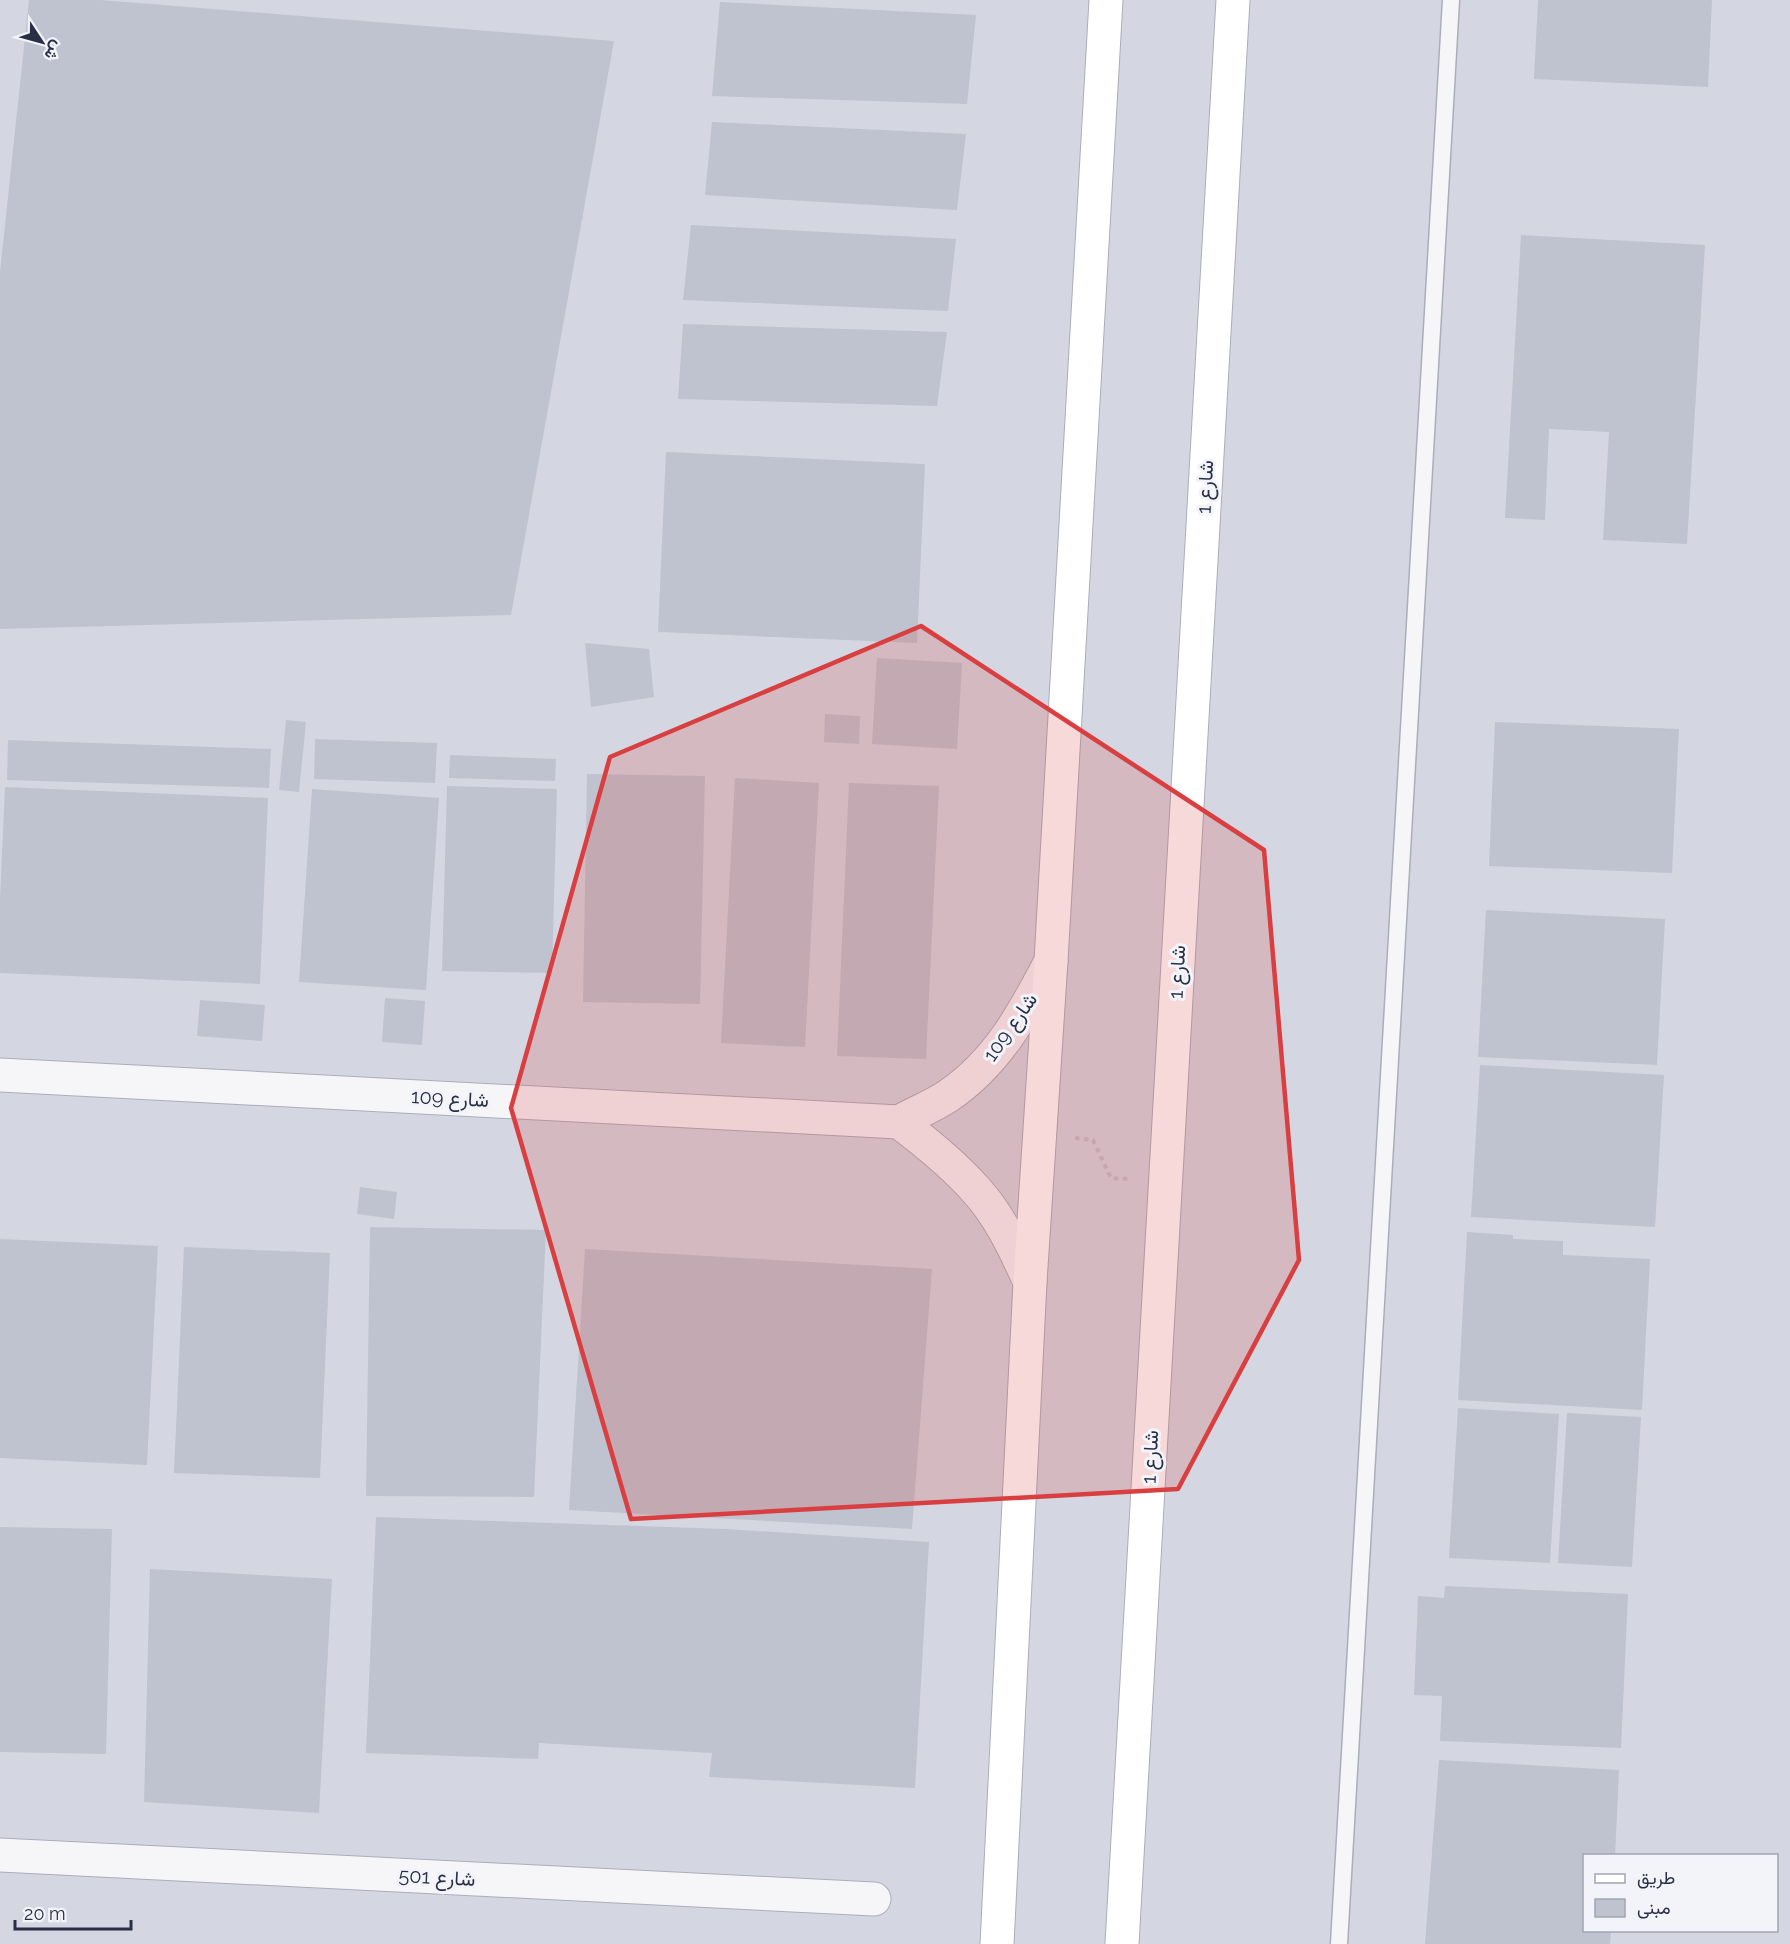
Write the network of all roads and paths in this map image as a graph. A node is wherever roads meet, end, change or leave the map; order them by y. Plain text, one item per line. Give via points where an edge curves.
1 (1106, 0) edge
2 (1233, 0) edge
3 (1451, 0) edge
4 (1052, 961) junction
5 (0, 1075) edge
6 (899, 1122) junction
7 (1041, 1136) junction
8 (1166, 1181) junction
9 (1030, 1282) junction
10 (0, 1855) edge
11 (874, 1899) dead end
12 (998, 1944) edge
13 (1122, 1944) edge
14 (1339, 1944) edge

1 - 4 street
2 - 8 street, شارع 1
3 - 14 lane
4 - 6 street, شارع 109 via 1023,1015 990,1059 948,1096
4 - 7 street
5 - 6 street, شارع 109
6 - 9 street via 941,1154 978,1191 1007,1234
7 - 8 path via 1093,1140 1111,1178
7 - 9 street
8 - 13 street, شارع 1
9 - 12 street
10 - 11 street, شارع 501

